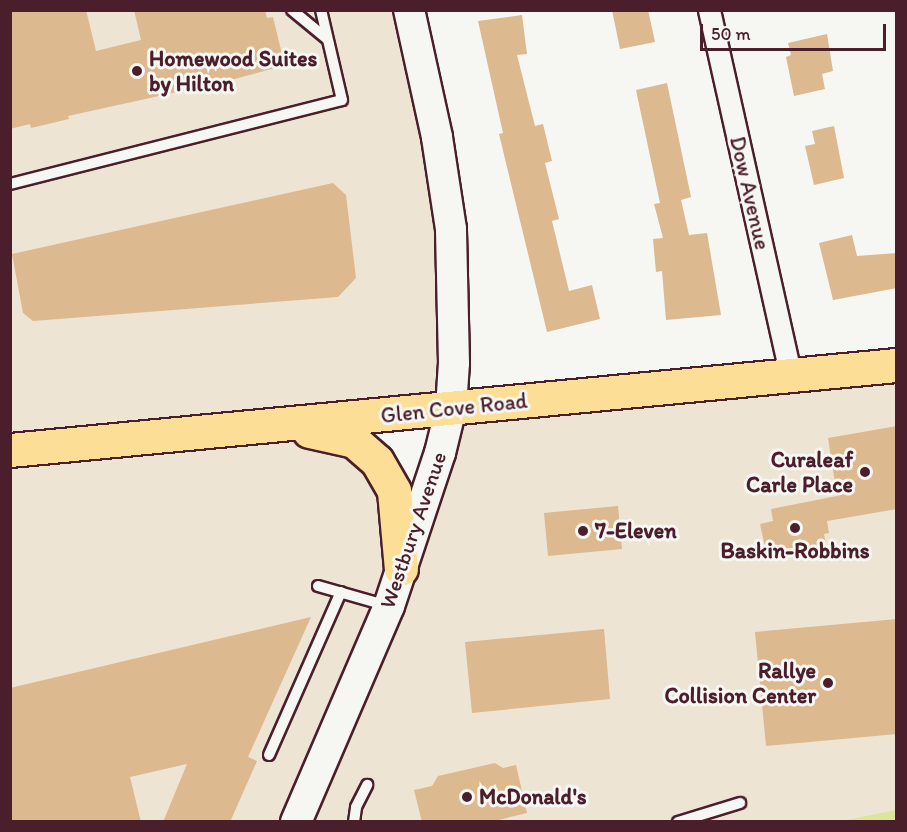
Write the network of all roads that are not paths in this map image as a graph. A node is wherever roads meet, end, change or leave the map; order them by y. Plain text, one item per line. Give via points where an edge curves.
1 (292, 10) edge
2 (321, 10) edge
3 (409, 10) edge
4 (709, 10) edge
5 (326, 38) junction
6 (10, 184) edge
7 (897, 365) edge
8 (791, 376) junction
9 (451, 408) junction
10 (284, 425) junction
11 (10, 450) edge
12 (401, 569) junction
13 (318, 586) dead end
14 (341, 592) junction
15 (389, 606) junction
16 (269, 755) dead end
17 (367, 785) dead end
18 (741, 803) dead end
19 (296, 822) edge
20 (354, 822) edge
21 (678, 822) edge

1 - 5 lane
2 - 5 lane
3 - 9 main road, Westbury Avenue via 437,137 451,229
4 - 8 street, Dow Avenue
5 - 6 lane via 342,100
7 - 8 main road, Glen Cove Road
8 - 9 main road, Glen Cove Road
9 - 10 main road, Glen Cove Road
9 - 12 main road, Westbury Avenue
10 - 11 main road, Glen Cove Road
10 - 12 main road via 354,441 377,461 394,491
12 - 15 main road, Westbury Avenue
13 - 14 lane
14 - 15 lane
14 - 16 lane
15 - 19 main road, Westbury Avenue
17 - 20 lane via 356,807
18 - 21 lane

